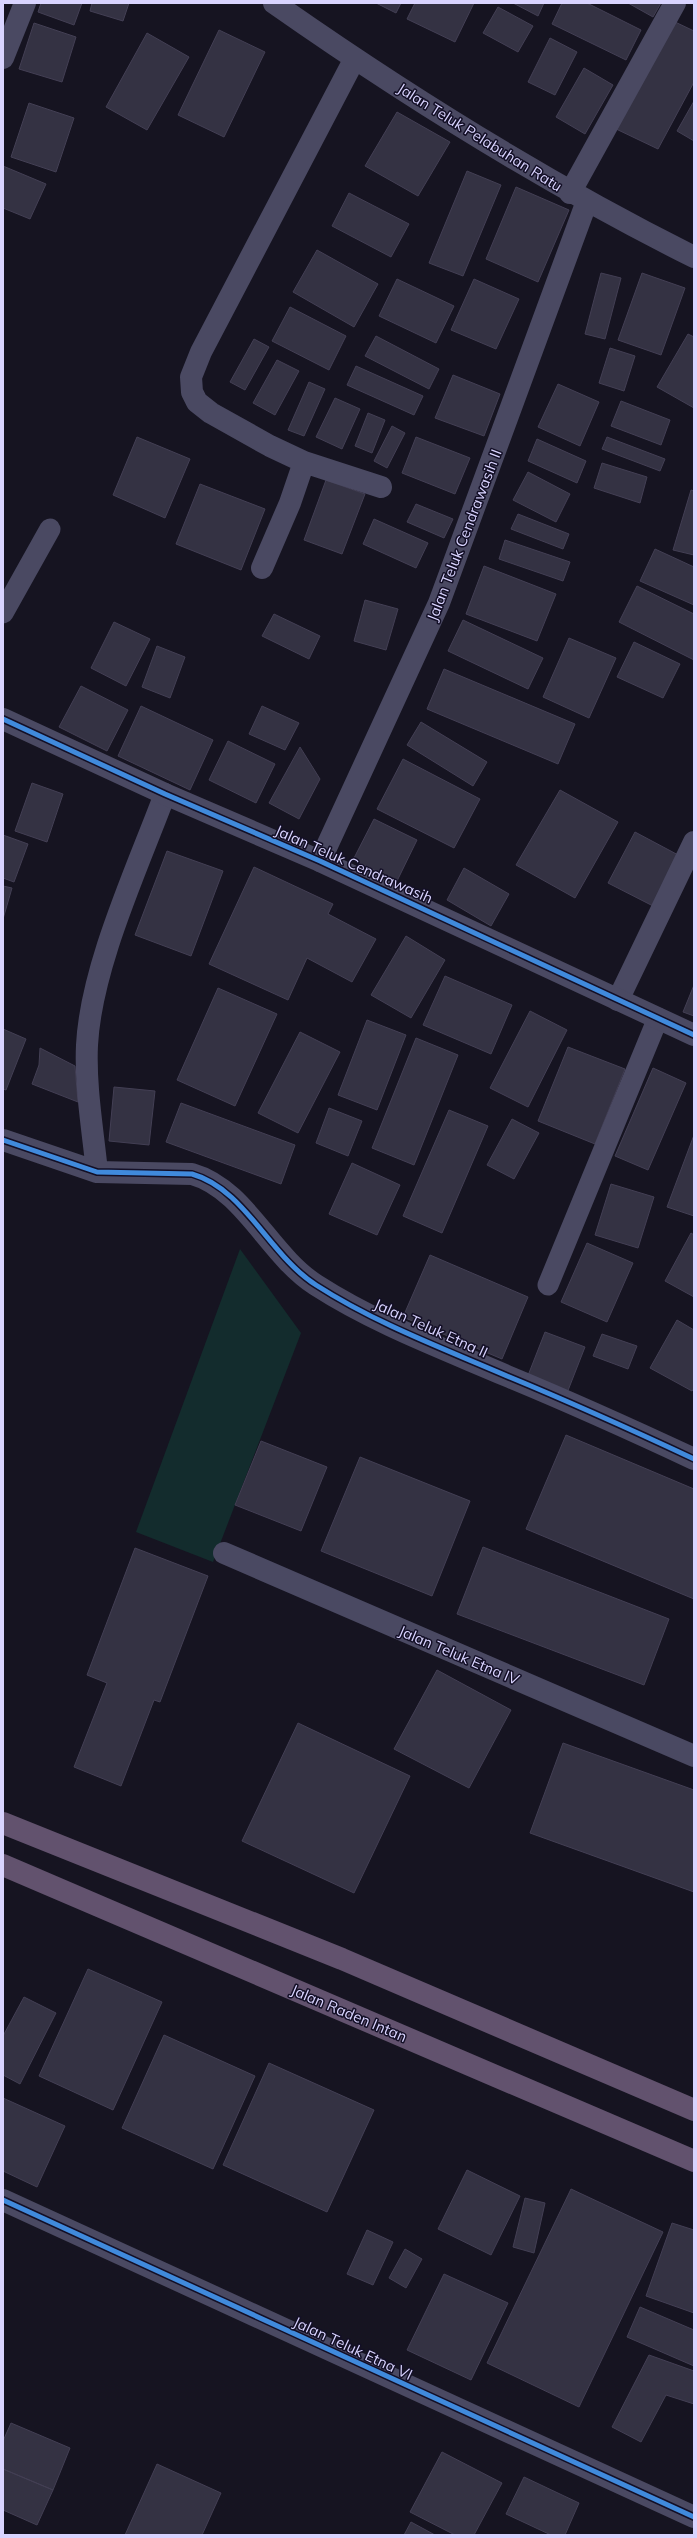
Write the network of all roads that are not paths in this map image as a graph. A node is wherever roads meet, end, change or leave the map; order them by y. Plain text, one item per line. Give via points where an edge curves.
1 (25, 3) edge
2 (274, 3) edge
3 (675, 3) edge
4 (3, 58) edge
5 (354, 60) junction
6 (579, 197) junction
7 (694, 257) edge
8 (304, 462) junction
9 (381, 487) dead end
10 (50, 529) dead end
11 (262, 568) dead end
12 (3, 613) edge
13 (3, 719) edge
14 (165, 794) junction
15 (694, 842) edge
16 (320, 861) junction
17 (618, 1000) junction
18 (658, 1018) junction
19 (694, 1035) edge
20 (3, 1140) edge
21 (97, 1172) junction
22 (548, 1285) dead end
23 (694, 1460) edge
24 (224, 1553) dead end
25 (694, 1756) edge
26 (3, 1823) edge
27 (3, 1865) edge
28 (694, 2110) edge
29 (694, 2161) edge
30 (3, 2200) edge
31 (694, 2517) edge

1 - 4 street
2 - 5 street, Jalan Teluk Pelabuhan Ratu
3 - 6 street, Jalan Teluk Cendrawasih II
5 - 6 street, Jalan Teluk Pelabuhan Ratu
5 - 8 street via 201,352 191,377 193,395 207,410
6 - 7 street, Jalan Teluk Pelabuhan Ratu
6 - 16 street, Jalan Teluk Cendrawasih II via 440,603
8 - 9 street
8 - 11 street via 290,503
10 - 12 lane
13 - 14 street, Jalan Teluk Cendrawasih
14 - 16 street, Jalan Teluk Cendrawasih
14 - 21 street via 113,932 89,1029 87,1064
15 - 17 street
16 - 17 street, Jalan Teluk Cendrawasih
17 - 18 street, Jalan Teluk Cendrawasih
18 - 19 street, Jalan Teluk Cendrawasih
18 - 22 lane
20 - 21 street, Jalan Teluk Etna II
21 - 23 street, Jalan Teluk Etna II via 192,1174 207,1178 227,1192 277,1251 315,1284 397,1330 602,1415
24 - 25 street, Jalan Teluk Etna IV
26 - 28 highway via 342,1959
27 - 29 highway, Jalan Raden Intan
30 - 31 street, Jalan Teluk Etna VI

